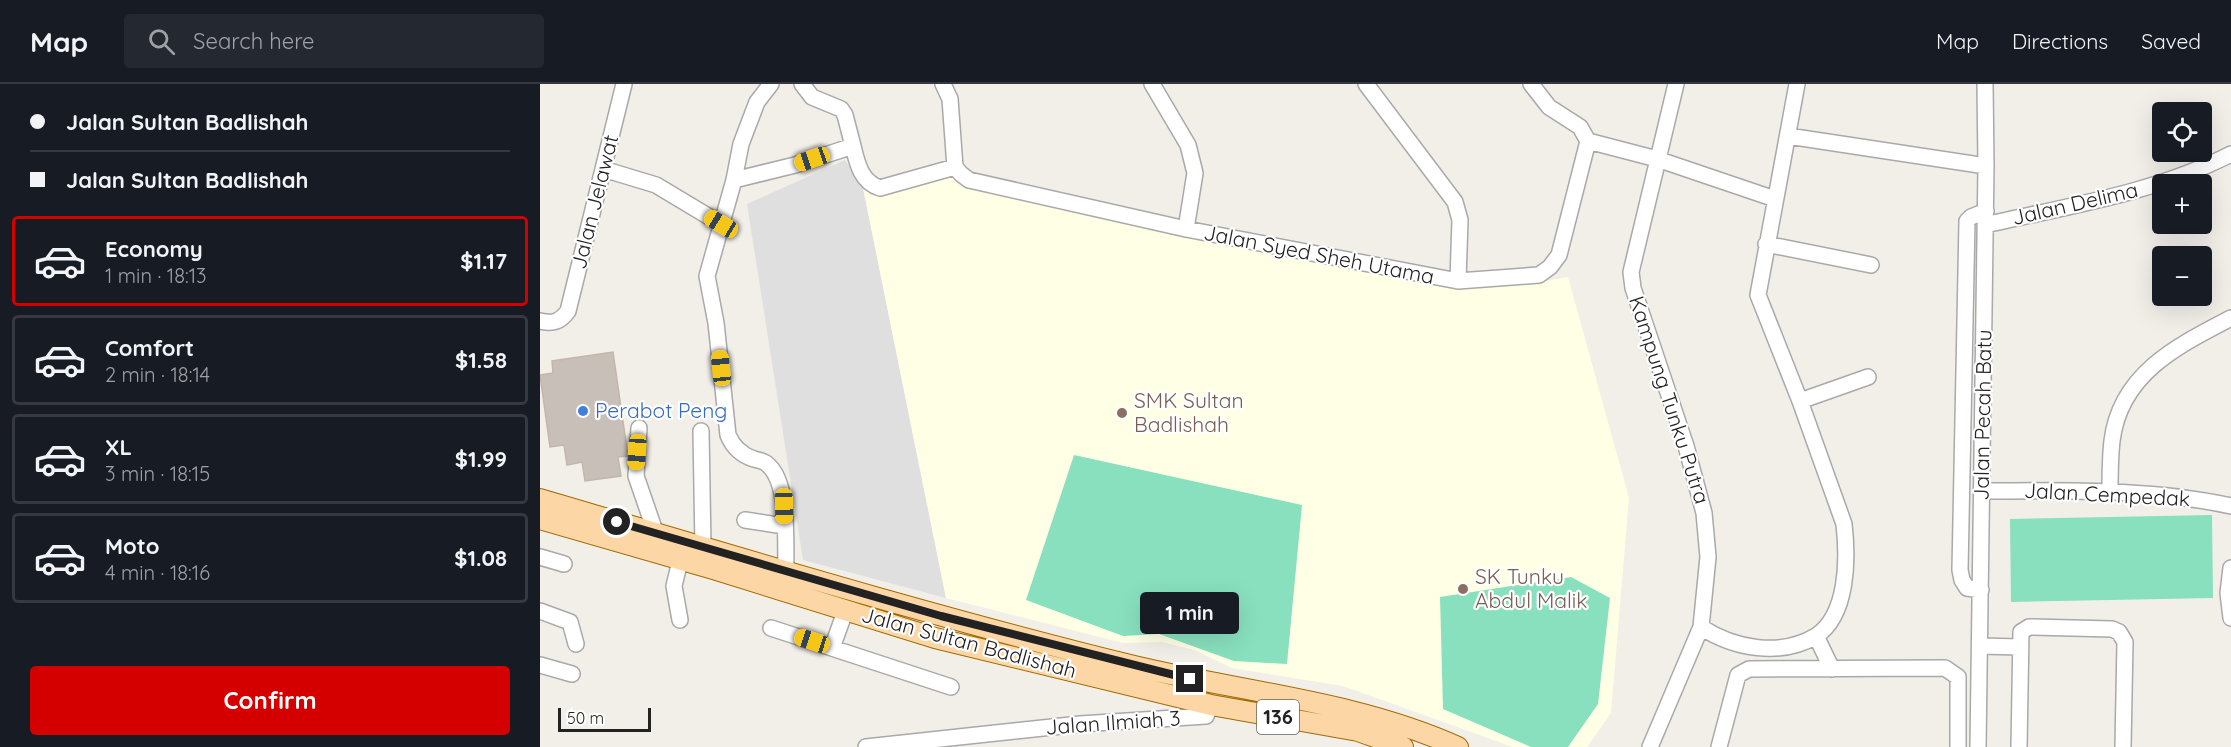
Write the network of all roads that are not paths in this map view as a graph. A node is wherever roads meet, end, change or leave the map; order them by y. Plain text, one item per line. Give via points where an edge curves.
1 (624, 84) edge
2 (771, 84) edge
3 (802, 84) edge
4 (943, 84) edge
5 (1152, 84) edge
6 (1366, 84) edge
7 (1531, 84) edge
8 (1676, 84) edge
9 (1797, 84) edge
10 (1985, 84) edge
11 (1788, 136) junction
12 (1588, 141) junction
13 (853, 146) junction
14 (2231, 154) edge
15 (1658, 159) junction
16 (1986, 166) junction
17 (603, 169) junction
18 (958, 171) junction
19 (734, 180) junction
20 (1775, 199) junction
21 (1985, 218) junction
22 (721, 224) junction
23 (1186, 229) junction
24 (1766, 244) junction
25 (1872, 265) dead end
26 (1458, 281) junction
27 (2231, 318) edge
28 (540, 321) edge
29 (1868, 376) dead end
30 (1800, 401) junction
31 (639, 428) dead end
32 (701, 431) dead end
33 (1981, 491) junction
34 (2110, 492) junction
35 (540, 499) edge
36 (2231, 506) edge
37 (540, 519) edge
38 (746, 520) dead end
39 (784, 526) junction
40 (656, 534) junction
41 (703, 548) junction
42 (540, 557) edge
43 (680, 561) junction
44 (564, 564) dead end
45 (2231, 568) edge
46 (786, 571) junction
47 (1981, 591) junction
48 (846, 609) junction
49 (540, 611) edge
50 (2231, 618) edge
51 (680, 620) dead end
52 (1701, 627) junction
53 (771, 628) dead end
54 (1003, 632) junction
55 (1816, 636) junction
56 (576, 644) dead end
57 (1980, 646) junction
58 (2020, 647) junction
59 (832, 648) junction
60 (999, 654) junction
61 (540, 666) edge
62 (1832, 669) junction
63 (572, 674) dead end
64 (951, 687) dead end
65 (1211, 705) junction
66 (866, 747) edge
67 (1403, 747) edge
68 (1458, 747) edge
69 (1650, 747) edge
70 (1719, 747) edge
71 (1958, 747) edge
72 (1978, 747) edge
73 (2019, 747) edge
74 (2123, 747) edge

1 - 17 street, Jalan Jelawat
2 - 19 street via 758,102 745,134
3 - 13 street via 812,97 841,109
4 - 18 street via 950,99
5 - 23 street via 1188,145 1195,173
6 - 26 street via 1455,202 1460,220
7 - 12 street via 1549,107 1580,127
8 - 15 street, Kampung Tunku Putra
9 - 11 street
10 - 16 street, Jalan Pecah Batu
11 - 16 street
11 - 20 street
12 - 15 street
12 - 26 street, Jalan Syed Sheh Utama via 1558,255 1550,267 1539,274
13 - 18 street via 863,176 880,188
13 - 19 street
14 - 21 street, Jalan Delima via 2134,192
15 - 20 street
15 - 52 street, Kampung Tunku Putra via 1631,272 1704,513 1708,557
16 - 21 street, Jalan Pecah Batu
17 - 22 street via 656,184
17 - 28 street, Jalan Jelawat via 568,311 562,320 551,324
18 - 23 street, Jalan Syed Sheh Utama via 969,180
19 - 22 street
20 - 24 street
21 - 33 street, Jalan Pecah Batu
21 - 47 street via 1971,216 1967,221 1960,558 1962,580 1967,588
22 - 39 street via 707,276 728,435 734,448 766,463 777,477
23 - 26 street, Jalan Syed Sheh Utama
24 - 25 street
24 - 30 street via 1758,295
27 - 34 street via 2165,356 2140,376 2121,407 2112,440
29 - 30 street
30 - 55 street via 1844,524 1846,541 1841,602 1826,629
31 - 40 street via 636,476
32 - 41 street
33 - 34 street, Jalan Cempedak
33 - 47 street, Jalan Pecah Batu
34 - 36 street, Jalan Cempedak via 2206,500
35 - 40 main road, Jalan Sultan Badlishah / 136
37 - 43 main road, Jalan Sultan Badlishah / 136
38 - 39 street
39 - 46 street
40 - 41 main road, Jalan Sultan Badlishah / 136
41 - 46 main road, Jalan Sultan Badlishah / 136
42 - 44 street
43 - 48 main road, Jalan Sultan Badlishah / 136
43 - 51 street via 674,586
45 - 50 street
46 - 54 main road, Jalan Sultan Badlishah / 136
47 - 57 street, Jalan Pecah Batu
48 - 59 street
48 - 60 main road, Jalan Sultan Badlishah / 136
49 - 56 street via 570,622
52 - 55 street via 1731,643 1768,648 1798,645
52 - 69 street, Kampung Tunku Putra
53 - 59 street
54 - 60 main road via 989,639 989,646
54 - 68 main road, Jalan Sultan Badlishah / 136 via 1190,679 1346,710
55 - 62 street
57 - 58 street
57 - 72 street, Jalan Pecah Batu
58 - 73 street
58 - 74 street via 2021,632 2029,627 2119,632 2125,642
59 - 64 street
60 - 65 main road, Jalan Sultan Badlishah / 136
61 - 63 street
62 - 70 street via 1743,671 1738,675
62 - 71 street via 1945,668 1952,672 1958,677
65 - 66 street, Jalan Ilmiah 3 via 1206,716 1080,724
65 - 67 main road, Jalan Sultan Badlishah / 136 via 1358,731

